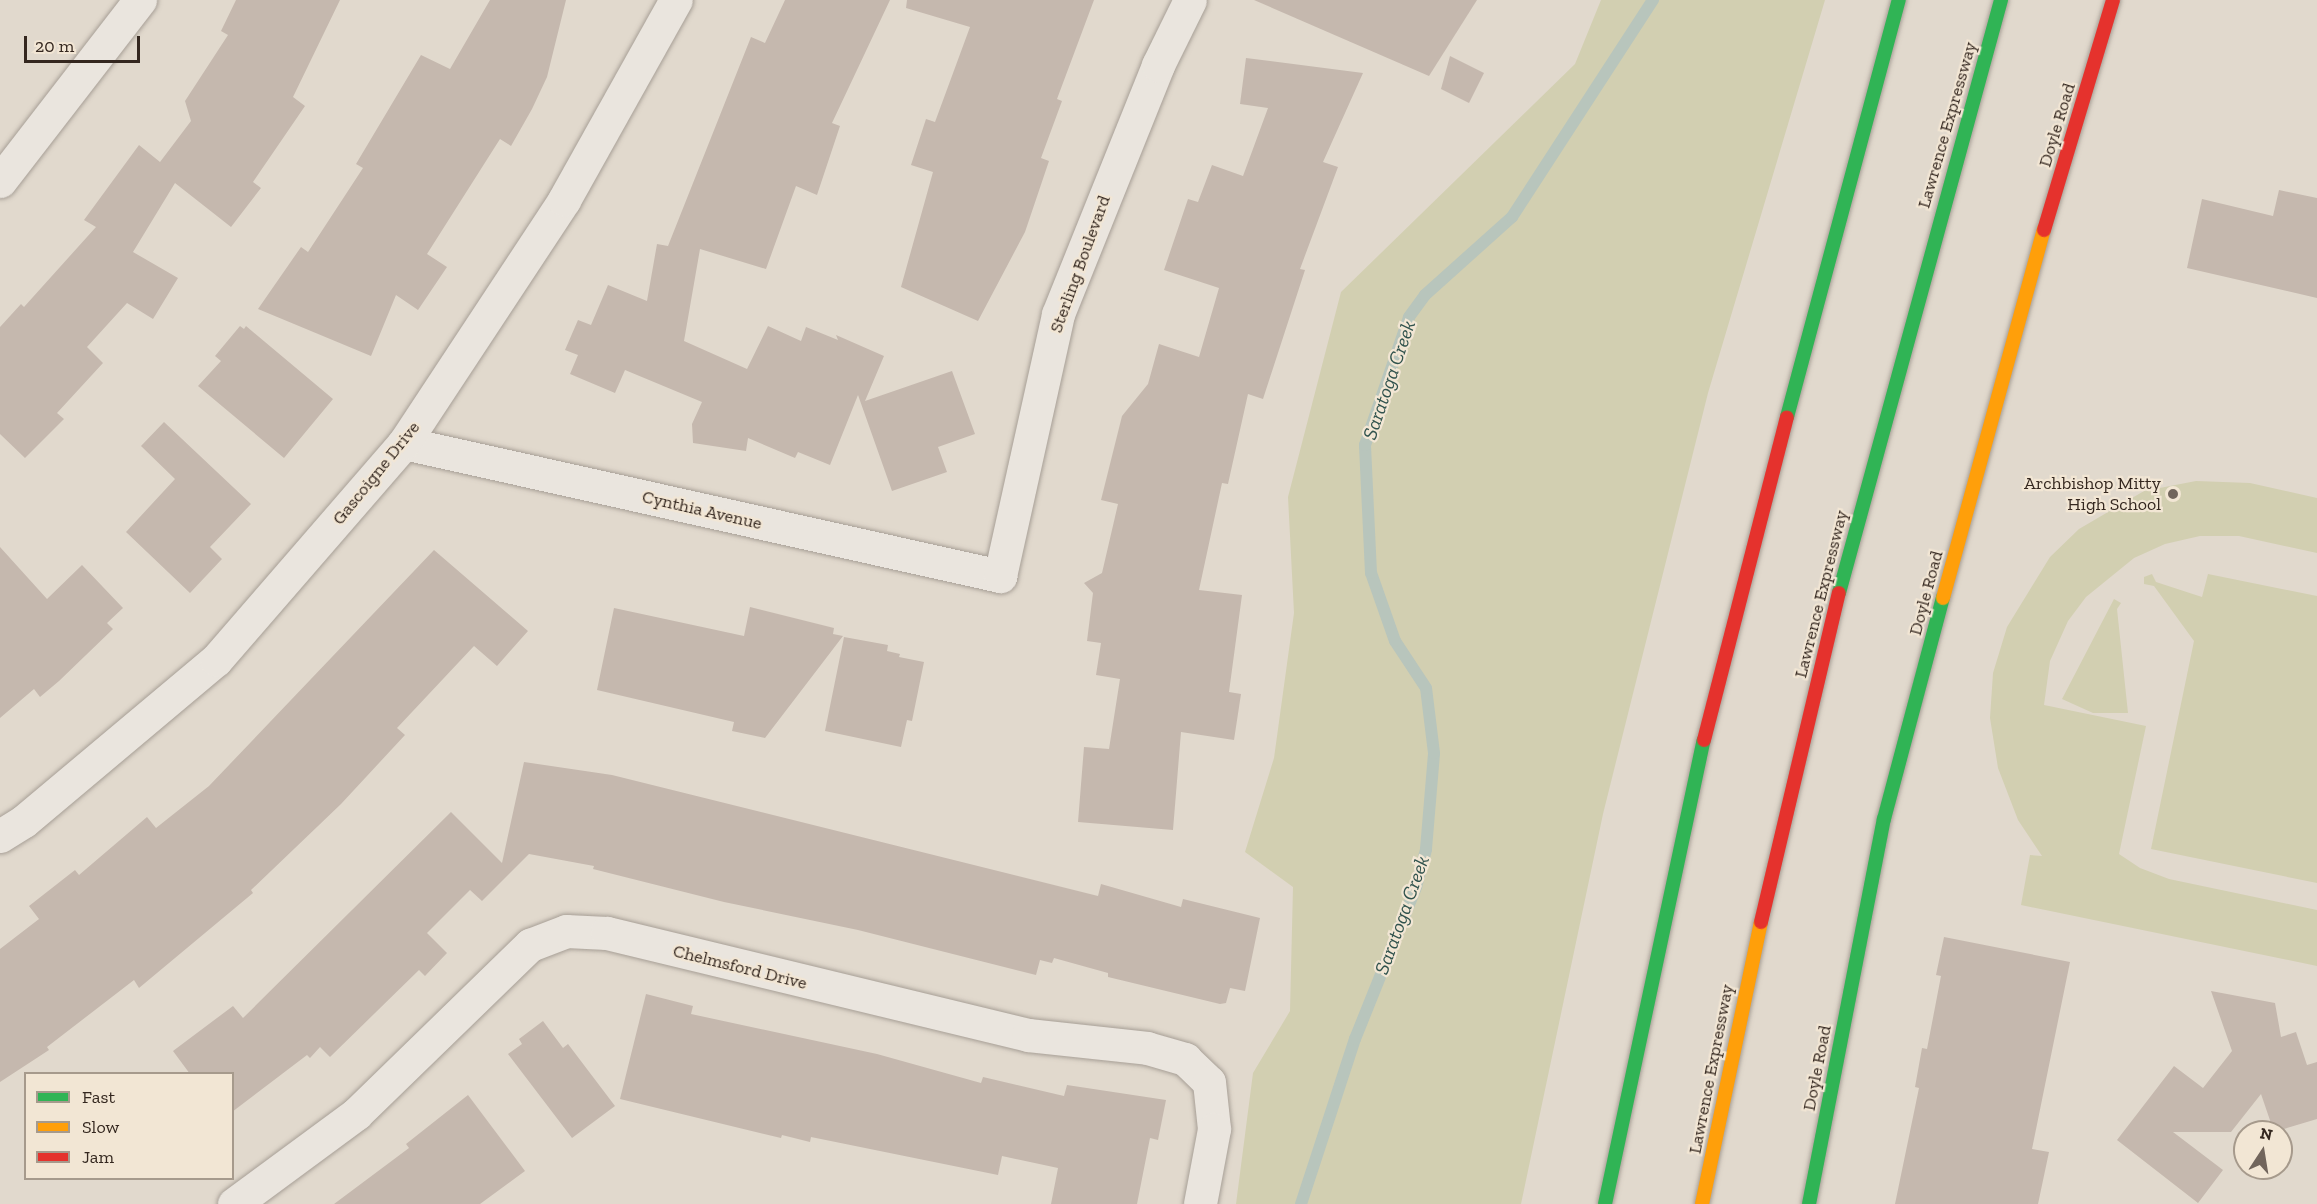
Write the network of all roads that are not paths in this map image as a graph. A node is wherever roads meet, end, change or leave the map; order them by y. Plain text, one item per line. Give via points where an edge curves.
1 (140, 0) edge
2 (676, 0) edge
3 (1190, 0) edge
4 (1899, 0) edge
5 (2001, 0) edge
6 (2113, 0) edge
7 (0, 181) edge
8 (404, 443) junction
9 (1000, 576) joint
10 (0, 836) edge
11 (234, 1204) edge
12 (1200, 1204) edge
13 (1605, 1204) edge
14 (1702, 1204) edge
15 (1809, 1204) edge

1 - 7 street
2 - 8 street, Gascoigne Drive via 564,200
3 - 9 street, Sterling Boulevard via 1158,65 1058,314
4 - 13 main road via 1743,579 1683,825
5 - 14 main road, Lawrence Expressway via 1830,628 1763,906
6 - 15 main road, Doyle Road via 2007,354 1884,819
8 - 9 street, Cynthia Avenue
8 - 10 street, Gascoigne Drive via 216,660 24,821
11 - 12 street, Chelmsford Drive via 356,1114 530,945 566,931 607,933 1028,1035 1148,1048 1185,1059 1209,1082 1214,1129

